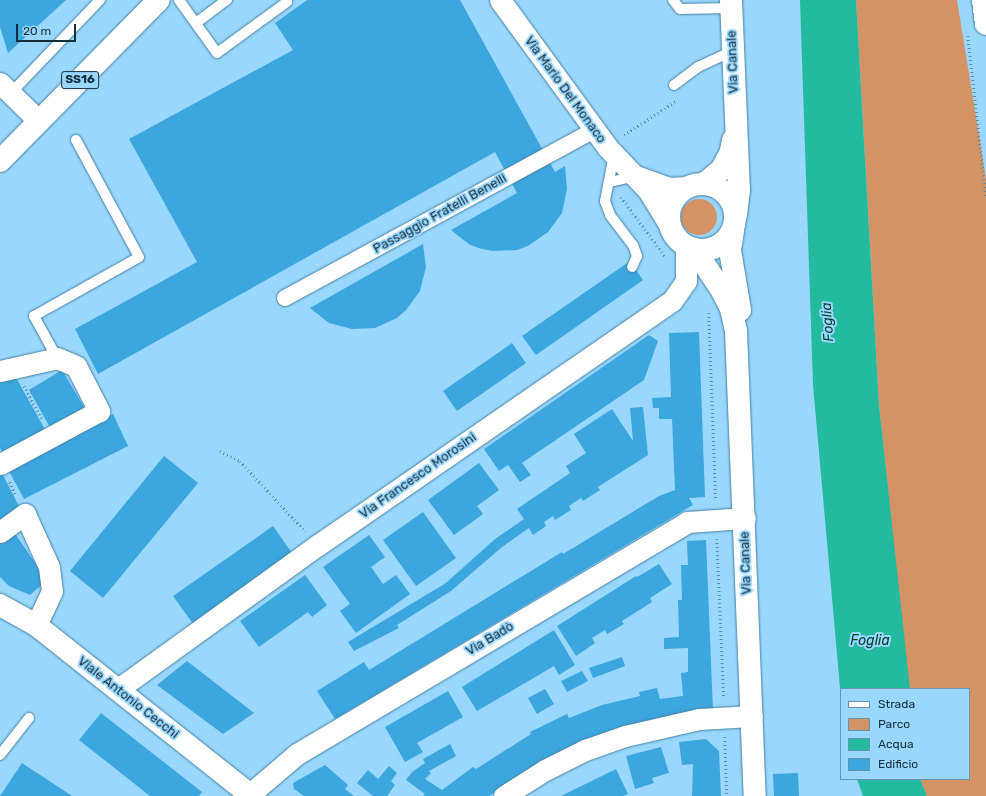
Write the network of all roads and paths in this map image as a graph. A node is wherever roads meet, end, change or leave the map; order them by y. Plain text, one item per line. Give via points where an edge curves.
1 (100, 0) edge
2 (159, 0) edge
3 (179, 0) edge
4 (227, 0) edge
5 (500, 0) edge
6 (673, 0) edge
7 (983, 0) edge
8 (287, 2) dead end
9 (686, 4) edge
10 (731, 4) edge
11 (196, 23) junction
12 (977, 27) edge
13 (733, 51) junction
14 (674, 85) dead end
15 (5, 88) edge
16 (39, 121) junction
17 (735, 125) junction
18 (594, 130) junction
19 (76, 140) dead end
20 (614, 156) junction
21 (0, 161) edge
22 (635, 176) junction
23 (610, 182) junction
24 (695, 185) junction
25 (618, 193) dead end
26 (986, 196) edge
27 (734, 224) junction
28 (670, 226) junction
29 (690, 247) junction
30 (667, 258) dead end
31 (632, 267) dead end
32 (286, 298) dead end
33 (708, 309) dead end
34 (736, 331) junction
35 (57, 358) junction
36 (7, 369) edge
37 (53, 437) junction
38 (220, 450) dead end
39 (0, 464) edge
40 (25, 514) junction
41 (745, 518) junction
42 (717, 519) junction
43 (0, 532) edge
44 (318, 545) junction
45 (0, 605) edge
46 (36, 625) junction
47 (118, 689) junction
48 (738, 717) junction
49 (29, 718) dead end
50 (0, 755) edge
51 (251, 795) edge
52 (504, 796) edge
53 (727, 796) edge
54 (755, 796) edge

1 - 15 lane
2 - 16 street, SS16
3 - 11 lane
4 - 11 lane
5 - 18 street, Via Mario Del Monaco
6 - 9 lane via 680,8
7 - 12 street
8 - 11 lane via 218,53
9 - 10 lane
10 - 13 street, Via Canale
12 - 26 path
13 - 14 lane via 698,66
13 - 17 street, Via Canale
15 - 16 street
16 - 21 street, SS16
17 - 24 street, Via Canale via 731,151 722,169
17 - 27 street, Via Canale via 739,190
18 - 20 street, Via Mario Del Monaco
18 - 32 street, Passaggio Fratelli Benelli
19 - 35 lane via 139,257 34,316
20 - 22 street, Via Mario Del Monaco
20 - 23 lane
22 - 23 lane
22 - 24 street, Via Mario Del Monaco via 669,188
22 - 28 street, Via Mario Del Monaco via 648,190
23 - 31 lane via 605,201 610,215 633,245 637,256
24 - 27 street, Via Canale via 722,189 733,202
24 - 28 street, Via Canale via 673,200 669,213
25 - 30 path
27 - 29 street via 725,242 715,248
27 - 34 street, Via Canale via 732,263 740,306
28 - 29 street, Via Canale via 676,237
29 - 34 street, Via Canale via 721,289 731,309
29 - 44 street, Via Francesco Morosini via 686,281 672,301
33 - 42 path
34 - 41 street, Via Canale
35 - 36 street
35 - 37 street via 76,366 99,411
36 - 37 path
37 - 39 street
38 - 44 path via 240,461
39 - 40 path
40 - 43 street
40 - 46 street via 49,567 52,591
41 - 42 street, Via Badò
41 - 48 street, Via Canale
42 - 48 path
42 - 51 street, Via Badò via 687,522 297,754
44 - 47 street, Via Francesco Morosini
45 - 46 street, Viale Antonio Cecchi
46 - 47 street, Viale Antonio Cecchi
47 - 51 street, Viale Antonio Cecchi
48 - 52 street via 674,724 619,738 586,750 545,770
48 - 53 path
48 - 54 street, Via Canale
49 - 50 lane

